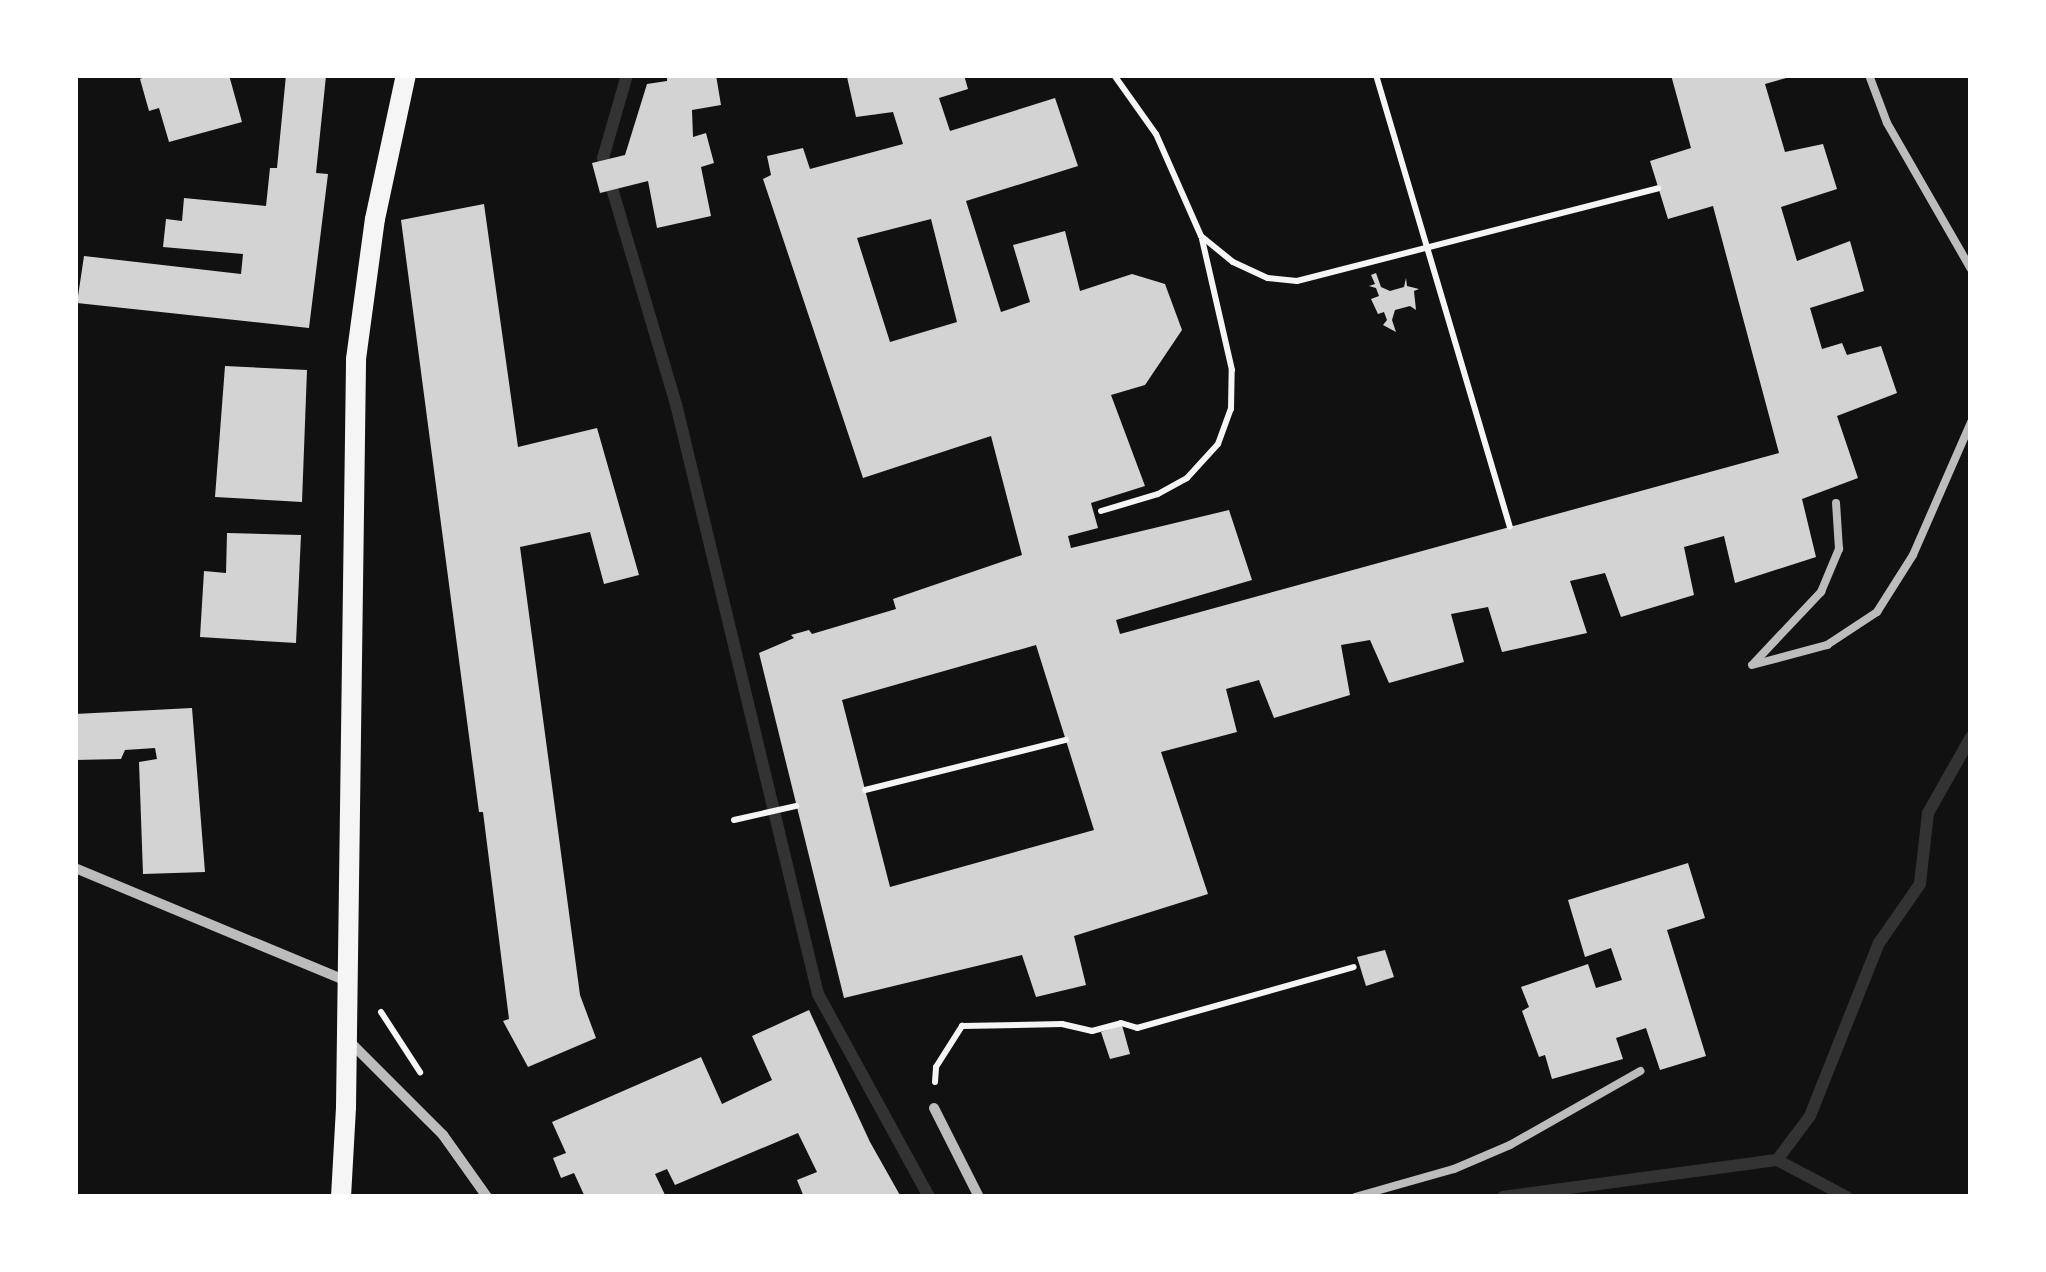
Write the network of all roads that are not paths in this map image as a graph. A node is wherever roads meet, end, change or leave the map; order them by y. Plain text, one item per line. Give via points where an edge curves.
1 (406, 75) edge
2 (1869, 75) edge
3 (1971, 269) edge
4 (1971, 422) edge
5 (1836, 503) dead end
6 (75, 868) edge
7 (346, 982) junction
8 (347, 1039) junction
9 (1640, 1071) dead end
10 (934, 1108) road end
11 (481, 1194) edge
12 (341, 1197) edge
13 (978, 1197) edge
14 (1355, 1197) edge

1 - 7 main road via 375,219 356,359
2 - 3 lane via 1896,140
4 - 5 lane via 1913,556 1876,612 1827,645 1752,665 1821,592 1838,550
6 - 7 street
7 - 8 main road
8 - 11 street via 443,1135
8 - 12 main road
9 - 14 lane via 1510,1145
10 - 13 street

